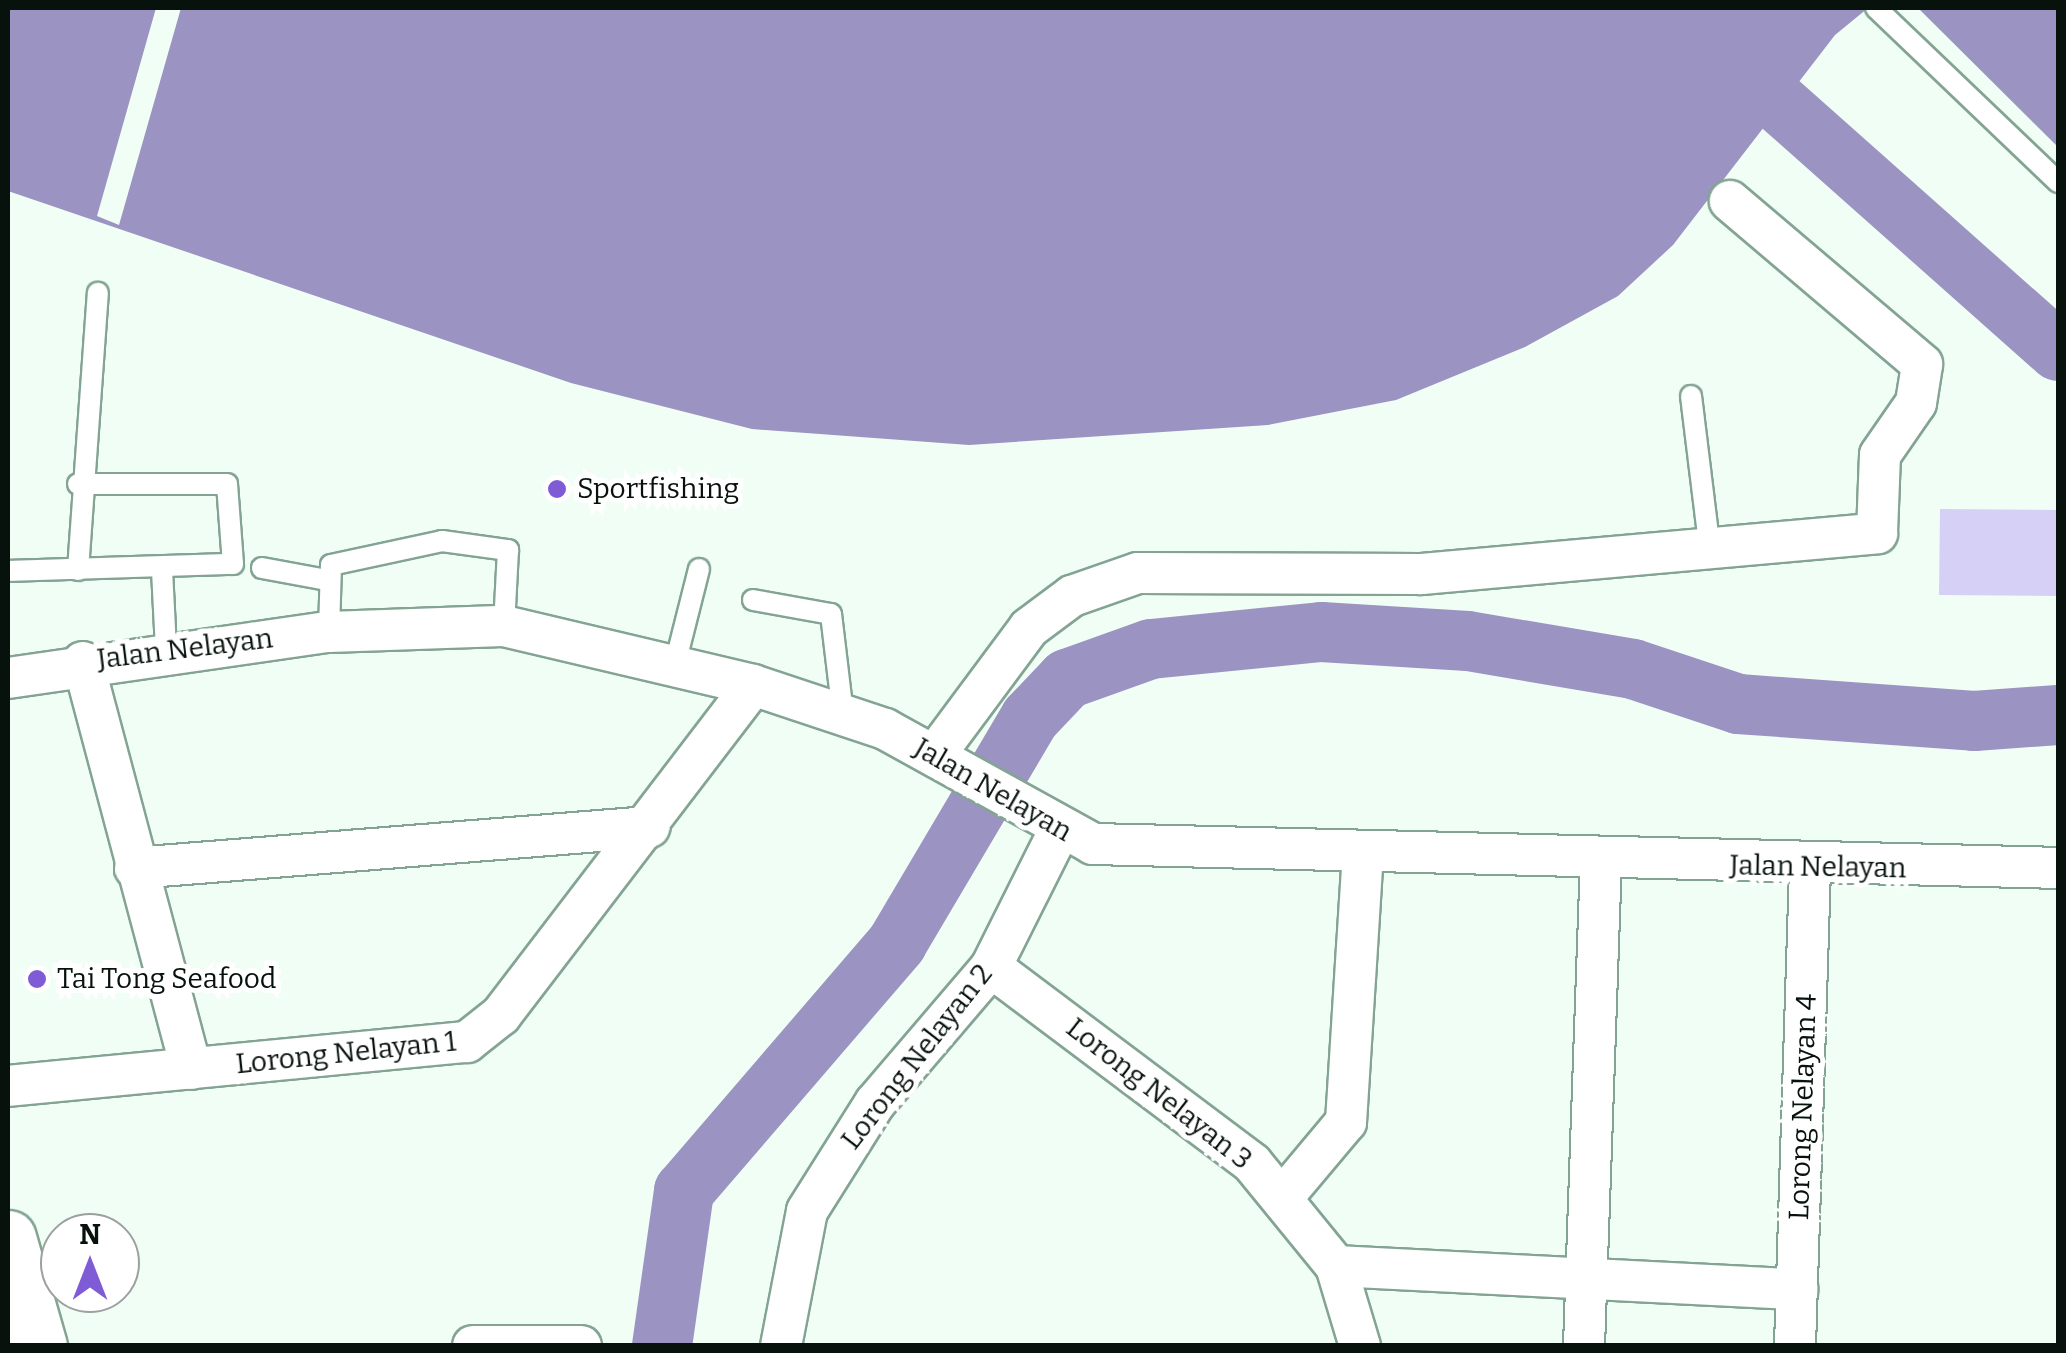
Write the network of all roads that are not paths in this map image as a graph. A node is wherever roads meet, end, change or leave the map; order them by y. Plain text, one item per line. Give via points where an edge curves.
1 (1876, 8) edge
2 (2058, 182) edge
3 (1730, 201) dead end
4 (98, 294) dead end
5 (1691, 396) dead end
6 (78, 484) junction
7 (1711, 553) junction
8 (262, 568) dead end
9 (699, 569) dead end
10 (78, 570) junction
11 (162, 570) junction
12 (8, 571) edge
13 (327, 580) junction
14 (753, 600) dead end
15 (504, 626) junction
16 (329, 632) junction
17 (166, 650) junction
18 (83, 662) junction
19 (675, 664) junction
20 (8, 678) edge
21 (753, 685) junction
22 (843, 714) junction
23 (950, 762) junction
24 (1042, 823) junction
25 (649, 826) junction
26 (1363, 854) junction
27 (1601, 862) junction
28 (135, 868) junction
29 (1810, 868) junction
30 (2058, 869) edge
31 (991, 967) junction
32 (191, 1069) junction
33 (8, 1086) edge
34 (1283, 1197) junction
35 (8, 1238) edge
36 (1336, 1266) junction
37 (1586, 1280) junction
38 (1797, 1289) junction
39 (39, 1346) edge
40 (473, 1346) edge
41 (581, 1346) edge
42 (781, 1346) edge
43 (1360, 1346) edge
44 (1584, 1346) edge
45 (1795, 1346) edge

1 - 2 lane
3 - 7 street via 1908,349 1925,384 1880,455 1877,533
4 - 6 lane
5 - 7 lane
6 - 10 lane
6 - 11 lane via 232,489 231,568
7 - 23 street via 1422,574 1182,570 1107,580 1020,638
8 - 13 lane
9 - 19 lane
10 - 11 lane
10 - 12 lane
11 - 17 lane
13 - 15 lane via 340,560 442,541 500,544 510,556
13 - 16 lane
14 - 22 lane via 831,614
15 - 16 street, Jalan Nelayan
15 - 19 street, Jalan Nelayan
16 - 17 street, Jalan Nelayan
17 - 18 street, Jalan Nelayan
18 - 20 street, Jalan Nelayan
18 - 28 street
19 - 21 street, Jalan Nelayan
21 - 22 street, Jalan Nelayan
21 - 25 street, Lorong Nelayan 1
22 - 23 street, Jalan Nelayan
23 - 24 street, Jalan Nelayan
24 - 26 street, Jalan Nelayan via 1092,844
24 - 31 street, Lorong Nelayan 2
25 - 28 street
25 - 32 street, Lorong Nelayan 1 via 501,1015 466,1042
26 - 27 street, Jalan Nelayan
26 - 34 street via 1346,1122
27 - 29 street, Jalan Nelayan
27 - 37 street
28 - 32 street
29 - 30 street, Jalan Nelayan
29 - 38 street, Lorong Nelayan 4
31 - 34 street, Lorong Nelayan 3 via 1213,1130
31 - 42 street, Lorong Nelayan 2 via 826,1176 802,1229
32 - 33 street, Lorong Nelayan 1
34 - 36 street, Lorong Nelayan 3
35 - 39 main road
36 - 37 street
36 - 43 street, Lorong Nelayan 3
37 - 38 street
37 - 44 street
38 - 45 street, Lorong Nelayan 4
40 - 41 street

